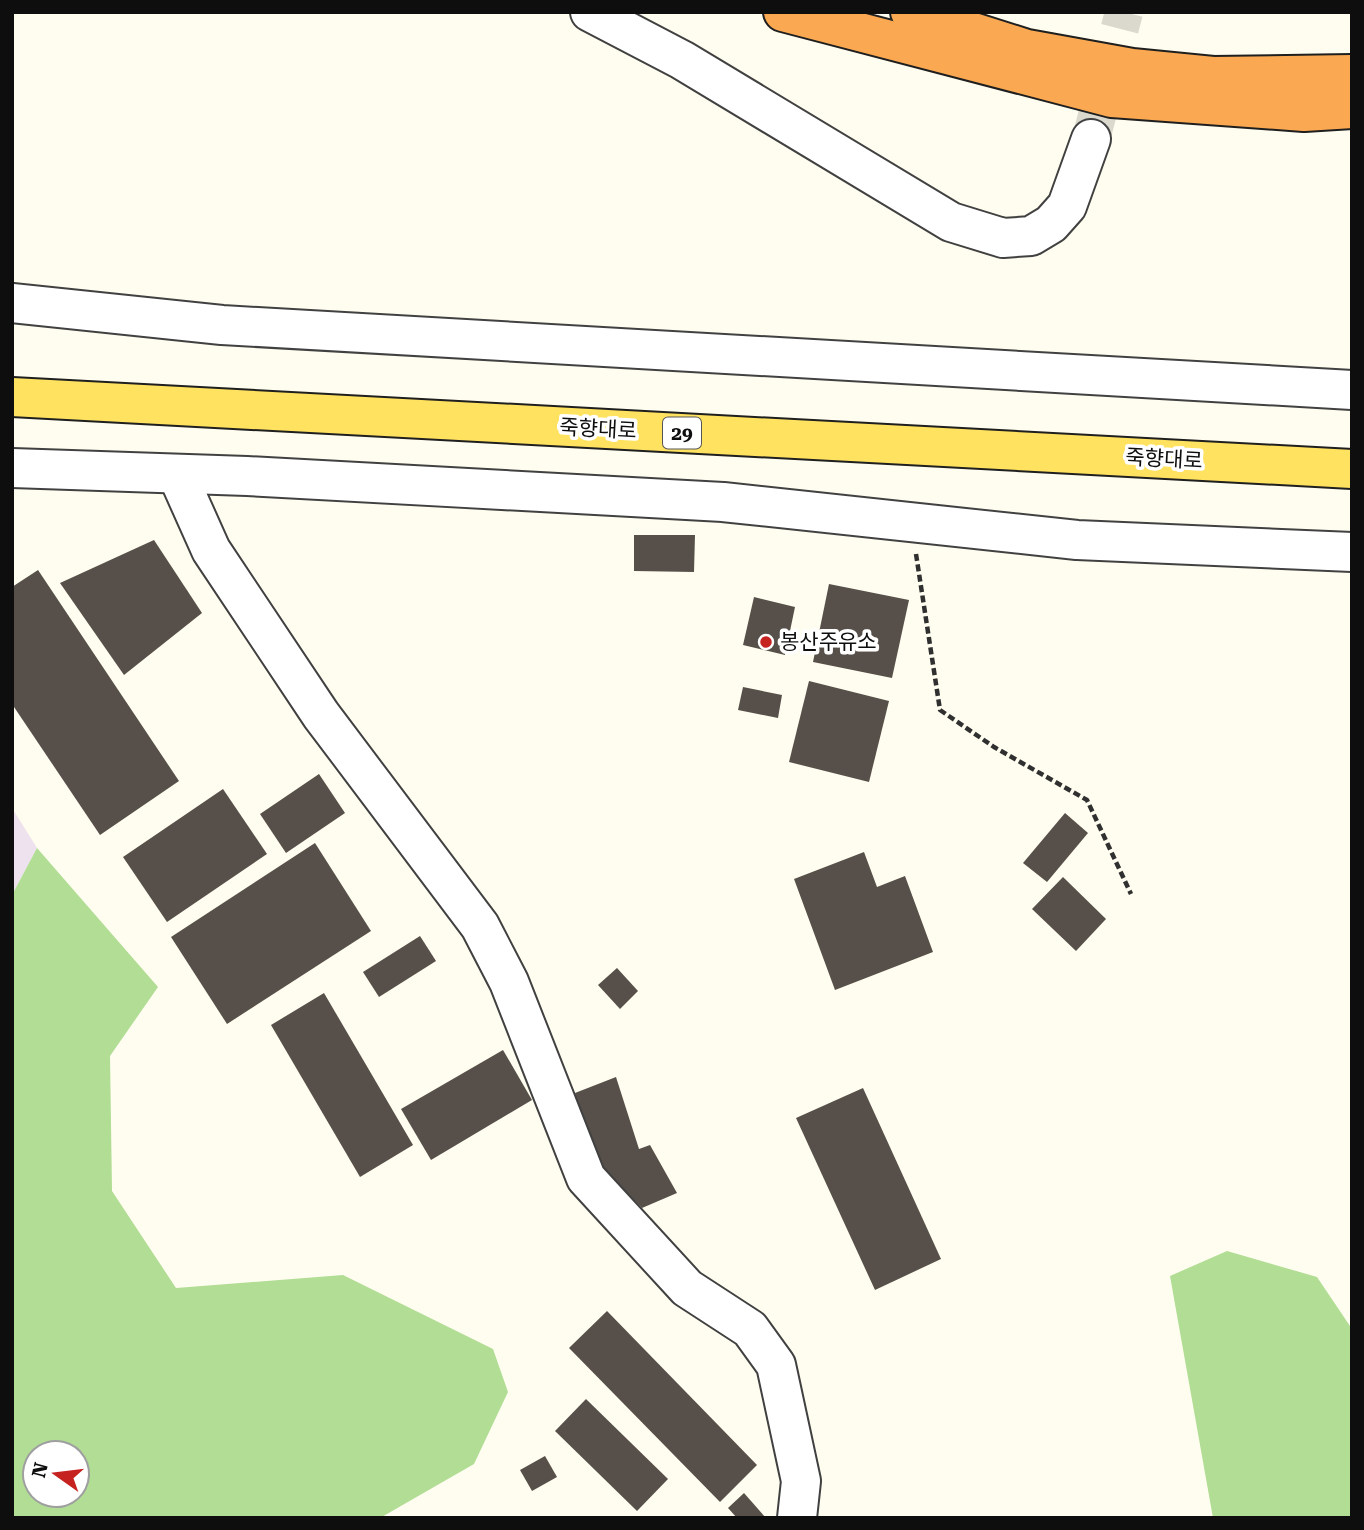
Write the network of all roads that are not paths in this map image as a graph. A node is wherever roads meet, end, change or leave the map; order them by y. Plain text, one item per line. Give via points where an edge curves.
1 (590, 12) edge
2 (783, 12) edge
3 (910, 12) edge
4 (1352, 74) edge
5 (1352, 109) edge
6 (1091, 139) tunnel mouth
7 (12, 303) edge
8 (1352, 390) edge
9 (12, 397) edge
10 (12, 468) edge
11 (1352, 469) edge
12 (177, 474) junction
13 (1352, 552) edge
14 (797, 1518) edge

1 - 6 street via 682,60 951,222 1003,237 1031,236 1051,224 1067,206
2 - 5 highway via 1112,98 1304,113
3 - 4 highway via 1027,49 1132,68 1213,76
7 - 8 street via 222,325
9 - 11 main road, 죽향대로 / 29
10 - 12 street
12 - 13 street via 723,502 1077,540
12 - 14 street via 211,550 321,715 480,926 509,982 586,1178 687,1288 750,1329 776,1365 801,1481

